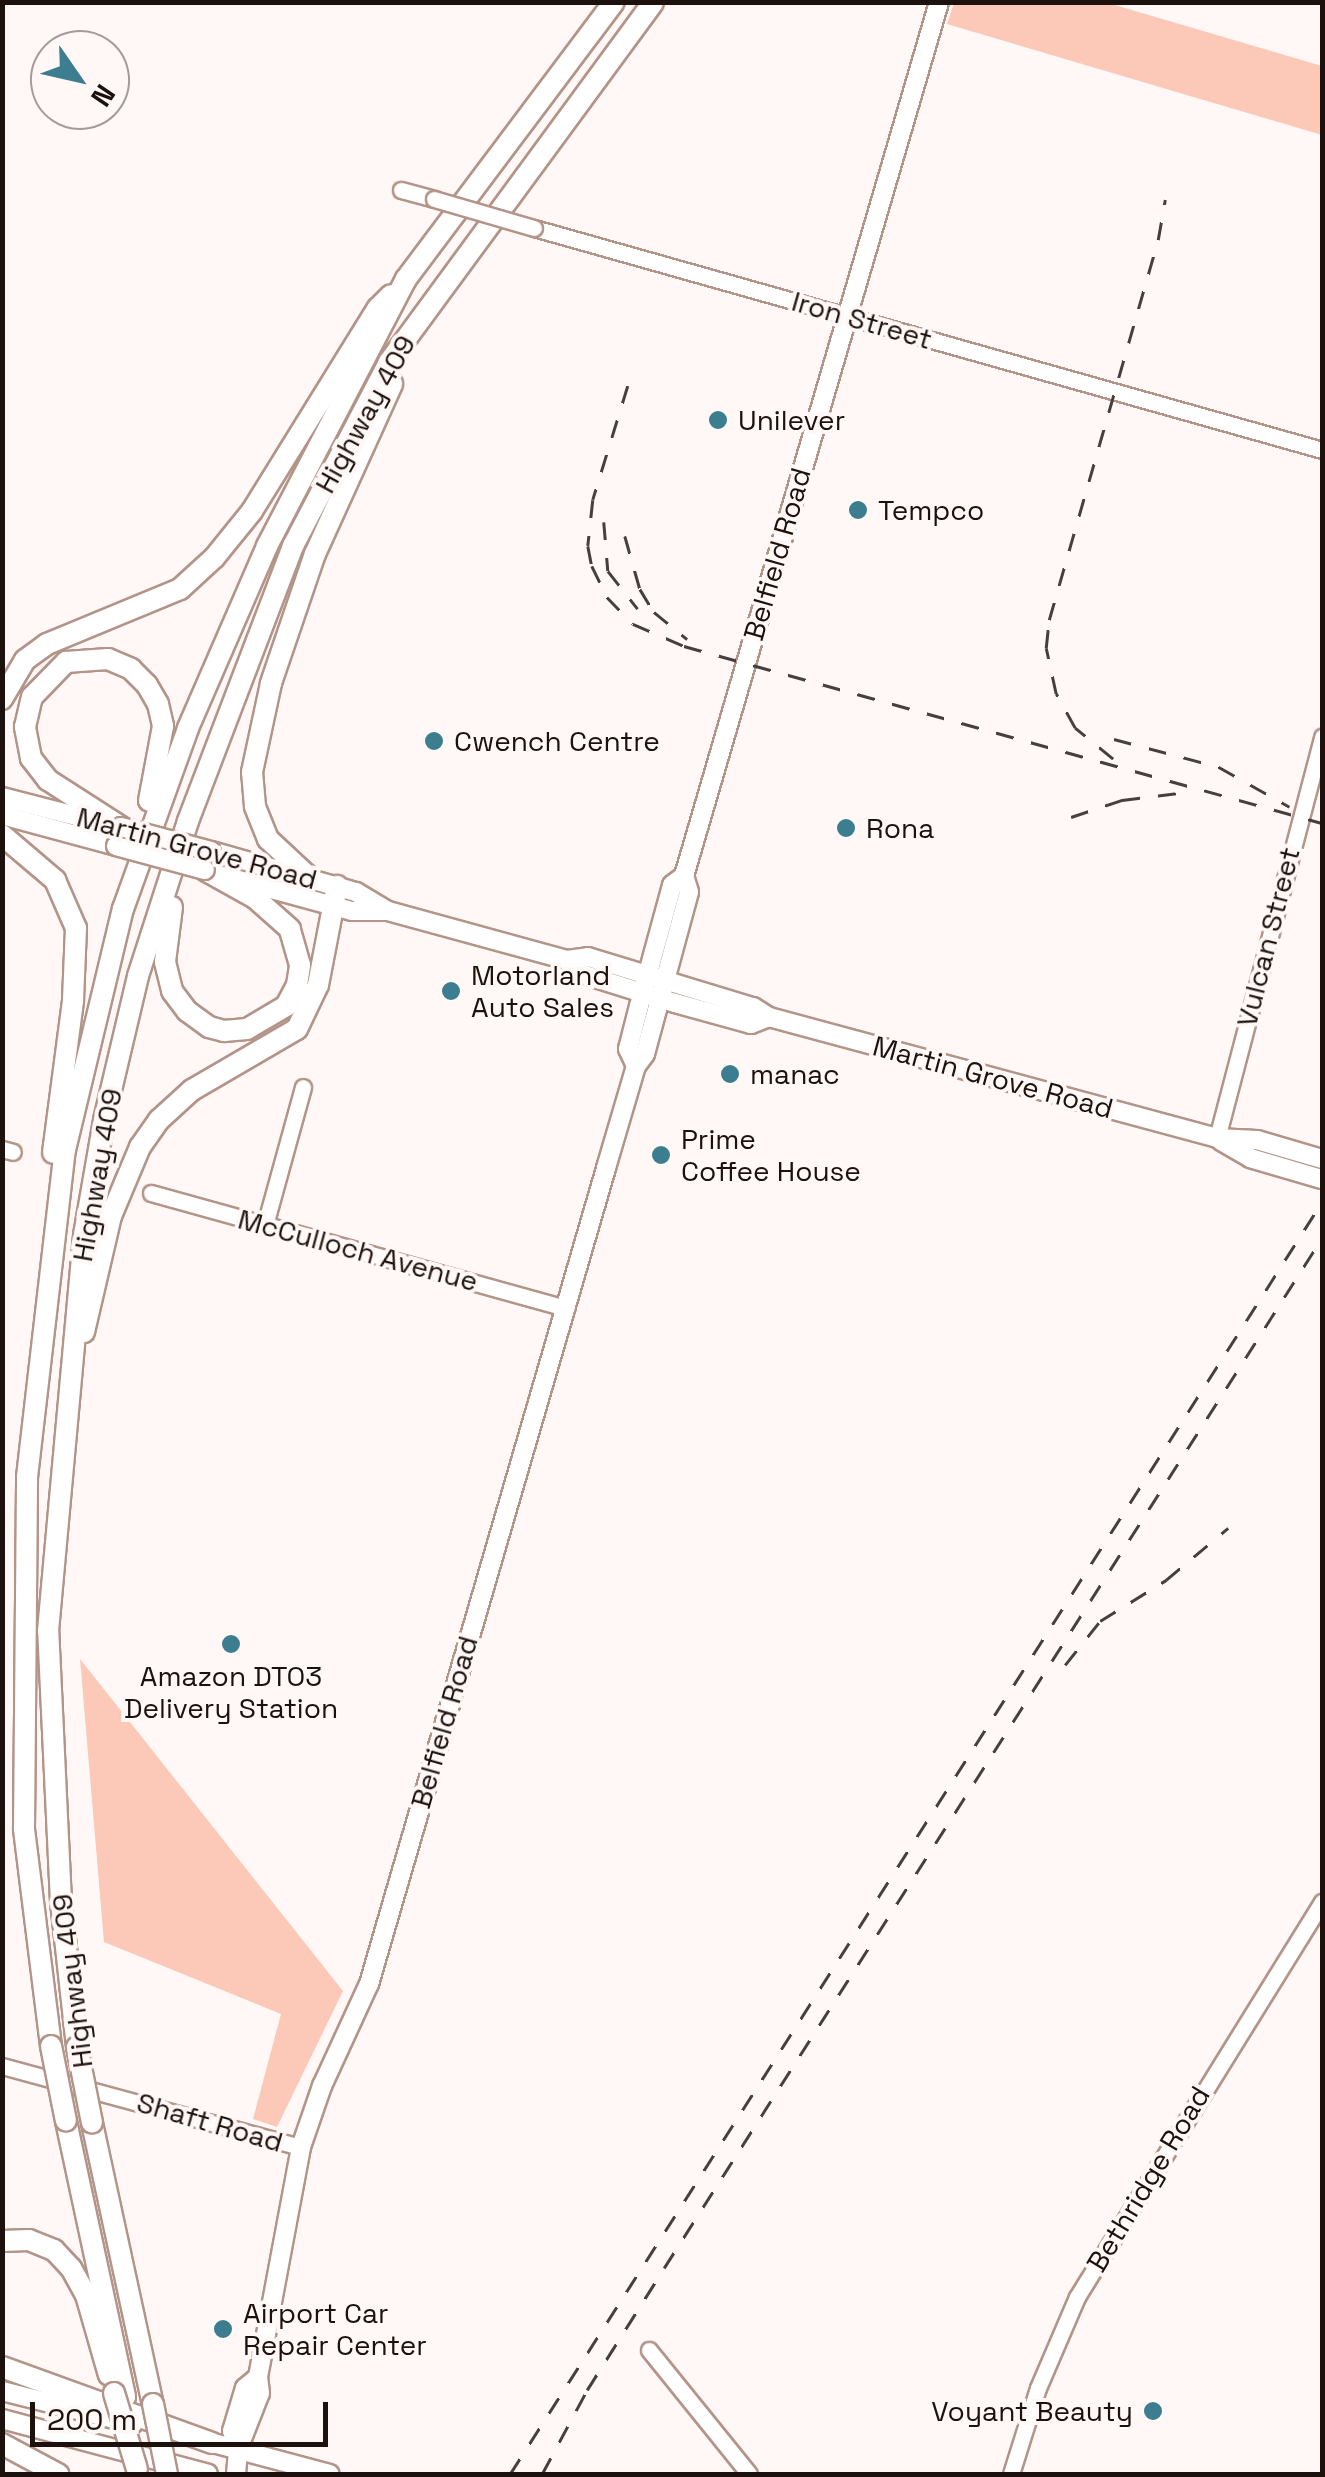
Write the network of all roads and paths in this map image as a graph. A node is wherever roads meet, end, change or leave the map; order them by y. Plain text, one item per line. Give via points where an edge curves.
1 (614, 2) edge
2 (652, 2) edge
3 (939, 2) edge
4 (401, 190) dead end
5 (406, 279) junction
6 (846, 315) junction
7 (404, 339) junction
8 (1322, 450) edge
9 (2, 699) edge
10 (1322, 736) edge
11 (2, 797) edge
12 (2, 815) edge
13 (188, 820) junction
14 (2, 835) edge
15 (119, 837) junction
16 (208, 861) junction
17 (311, 879) junction
18 (335, 896) junction
19 (123, 909) junction
20 (653, 987) junction
21 (303, 1088) dead end
22 (1216, 1138) junction
23 (1322, 1159) edge
24 (1322, 1179) edge
25 (151, 1193) dead end
26 (265, 1225) junction
27 (566, 1308) junction
28 (35, 1384) junction
29 (66, 1402) junction
30 (1322, 1902) edge
31 (2, 2066) edge
32 (301, 2147) junction
33 (2, 2240) edge
34 (649, 2350) dead end
35 (2, 2366) edge
36 (2, 2392) edge
37 (119, 2395) junction
38 (2, 2419) edge
39 (212, 2443) junction
40 (2, 2444) edge
41 (238, 2448) junction
42 (138, 2472) edge
43 (58, 2474) edge
44 (167, 2474) edge
45 (208, 2474) edge
46 (236, 2474) edge
47 (330, 2474) edge
48 (749, 2474) edge
49 (1011, 2474) edge

1 - 5 highway, Highway 409
2 - 7 highway, Highway 409
3 - 6 main road, Belfield Road
4 - 6 street, Iron Street, bridge
5 - 9 highway via 378,308 252,511 214,558 180,590 47,644 25,660
5 - 19 highway, Highway 409 via 266,546 188,728
6 - 8 street, Iron Street
6 - 20 main road, Belfield Road via 684,876 689,892
7 - 13 highway, Highway 409 via 293,546
7 - 17 highway via 396,377 315,554 272,683 252,772 268,839
10 - 22 street, Vulcan Street
11 - 15 main road, Martin Grove Road
12 - 15 main road, Martin Grove Road
13 - 16 highway via 166,935 172,991 208,1028 247,1028 286,1006 297,985 297,947 280,918
13 - 29 highway, Highway 409 via 138,976 104,1120
14 - 28 highway via 54,880 76,928 43,1232
15 - 16 main road, Martin Grove Road, bridge
15 - 19 highway via 31,758 25,727 32,697 66,662 108,659 131,669 158,704 161,754
16 - 17 main road, Martin Grove Road
16 - 18 main road, Martin Grove Road
17 - 18 main road, Martin Grove Road
18 - 20 main road, Martin Grove Road via 567,960 582,974
18 - 29 highway via 318,985 297,1028 192,1090 140,1147 111,1216
19 - 28 highway, Highway 409 via 65,1150
20 - 22 main road, Martin Grove Road via 753,1006 768,1017
20 - 27 main road, Belfield Road via 628,1049 636,1066
21 - 26 street
22 - 23 main road, Martin Grove Road via 1256,1140
22 - 24 main road, Martin Grove Road via 1250,1158
25 - 26 street, McCulloch Avenue
26 - 27 street, McCulloch Avenue
27 - 32 main road, Belfield Road via 368,1984
28 - 37 highway, Highway 409, bridge via 23,1575 24,1828 51,2046
29 - 44 highway, Highway 409, bridge via 48,1631 61,1902 77,2047
30 - 49 street, Bethridge Road via 1077,2297
31 - 32 street, Shaft Road
32 - 41 main road, Belfield Road via 260,2394
33 - 37 highway via 29,2240 54,2250 72,2268
34 - 48 street
35 - 39 highway
36 - 39 main road
37 - 42 highway, Highway 409, bridge
38 - 45 main road
39 - 41 main road
40 - 43 highway
41 - 46 main road, Belfield Road
41 - 47 main road

